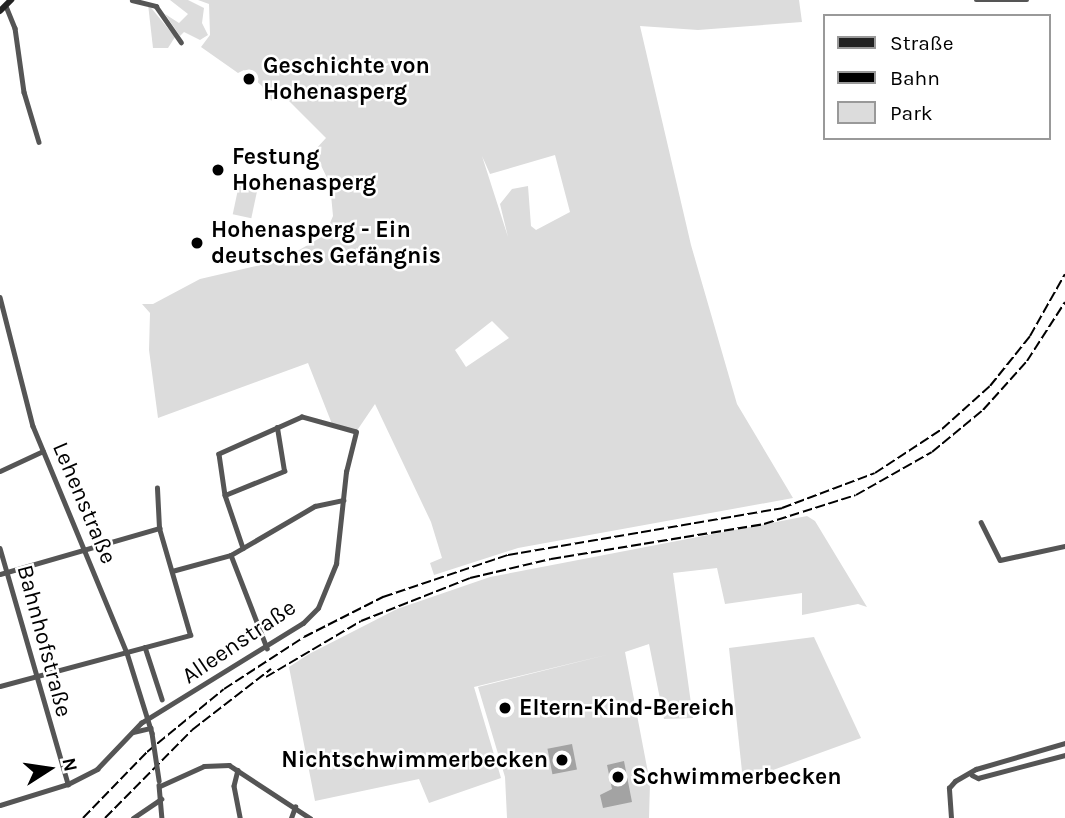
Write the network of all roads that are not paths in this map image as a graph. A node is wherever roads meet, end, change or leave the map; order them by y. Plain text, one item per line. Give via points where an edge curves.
1 (132, 0) edge
2 (976, 0) edge
3 (1027, 0) edge
4 (6, 5) edge
5 (181, 42) dead end
6 (38, 142) dead end
7 (0, 298) edge
8 (277, 428) junction
9 (43, 452) junction
10 (0, 471) edge
11 (157, 488) dead end
12 (225, 495) junction
13 (343, 500) junction
14 (981, 522) dead end
15 (159, 528) junction
16 (1065, 546) edge
17 (0, 548) edge
18 (85, 548) junction
19 (243, 548) junction
20 (231, 555) junction
21 (172, 571) junction
22 (8, 572) junction
23 (0, 574) edge
24 (145, 647) junction
25 (267, 648) junction
26 (127, 653) junction
27 (36, 677) junction
28 (0, 686) edge
29 (162, 699) dead end
30 (149, 719) junction
31 (151, 730) junction
32 (132, 732) junction
33 (1065, 743) edge
34 (1065, 755) edge
35 (238, 770) junction
36 (972, 775) junction
37 (159, 783) junction
38 (68, 784) junction
39 (161, 799) junction
40 (0, 805) edge
41 (295, 807) junction
42 (133, 818) edge
43 (162, 818) edge
44 (240, 818) edge
45 (291, 818) edge
46 (310, 818) edge
47 (951, 818) edge

1 - 5 street via 156,6
2 - 3 street
4 - 6 street via 15,28 24,92
7 - 9 street, Lehenstraße
8 - 12 street via 219,454
8 - 12 street via 284,471
8 - 13 street, Alleenstraße via 305,417 356,432
9 - 10 street
9 - 18 street, Lehenstraße
11 - 15 street
12 - 19 street
13 - 19 street via 315,506
13 - 25 street, Alleenstraße via 336,564 318,608
14 - 16 street via 994,555 1006,561
15 - 18 street
15 - 21 street
17 - 22 street, Bahnhofstraße
18 - 22 street
18 - 26 street, Lehenstraße
19 - 20 street
20 - 21 street
20 - 25 street
21 - 24 street via 190,635
22 - 23 street
22 - 27 street, Bahnhofstraße
24 - 26 street
24 - 29 street, Alleenstraße
25 - 30 street, Alleenstraße
26 - 27 street
26 - 30 street, Lehenstraße
27 - 28 street
27 - 38 street, Bahnhofstraße
30 - 31 street, Lehenstraße
30 - 32 street, Alleenstraße
31 - 32 street
31 - 37 street, Lehenstraße, bridge
32 - 38 street, Alleenstraße via 107,761
33 - 36 street via 976,769
34 - 36 street via 978,778
35 - 37 street via 209,764
35 - 41 street
35 - 44 street via 234,786
36 - 47 street via 949,788
37 - 39 street, Lehenstraße
38 - 40 street, Alleenstraße
39 - 42 street
39 - 43 street, Lehenstraße
41 - 45 street
41 - 46 street

